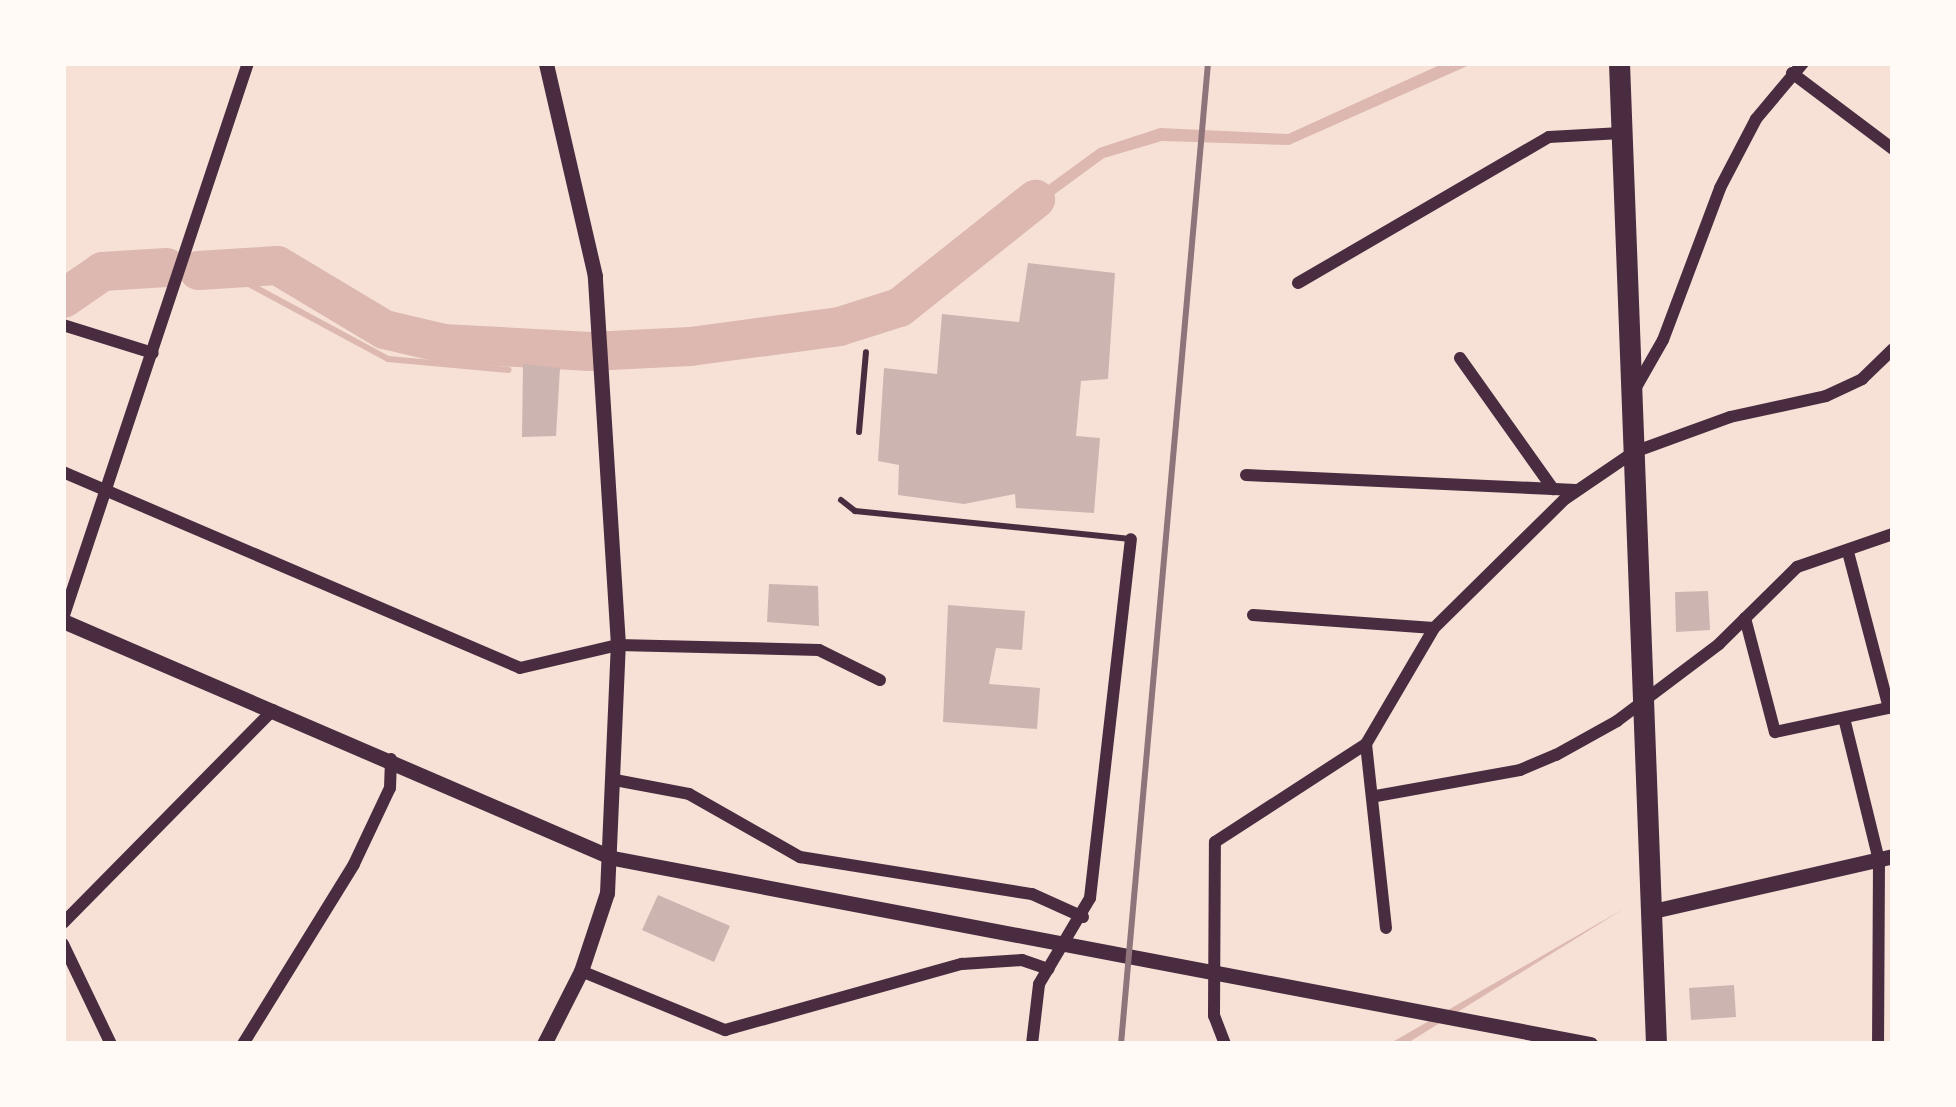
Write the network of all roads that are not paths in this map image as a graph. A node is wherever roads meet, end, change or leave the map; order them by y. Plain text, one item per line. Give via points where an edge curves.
1 (248, 63) edge
2 (546, 63) edge
3 (1619, 63) edge
4 (1798, 68) edge
5 (1622, 133) junction
6 (1893, 149) edge
7 (1298, 283) dead end
8 (63, 325) edge
9 (1893, 349) edge
10 (866, 352) dead end
11 (153, 353) junction
12 (1460, 358) dead end
13 (1631, 395) junction
14 (860, 432) dead end
15 (1634, 452) junction
16 (63, 472) edge
17 (1246, 475) dead end
18 (1552, 489) junction
19 (1577, 490) junction
20 (109, 491) junction
21 (841, 500) dead end
22 (1893, 534) edge
23 (1131, 539) joint
24 (1849, 552) junction
25 (1253, 615) dead end
26 (1745, 618) junction
27 (63, 620) edge
28 (1434, 628) junction
29 (618, 645) junction
30 (880, 680) dead end
31 (1647, 695) junction
32 (1891, 708) edge
33 (273, 710) junction
34 (1844, 718) junction
35 (1366, 744) junction
36 (392, 759) junction
37 (616, 780) junction
38 (1376, 796) junction
39 (613, 858) junction
40 (1886, 858) edge
41 (1653, 911) junction
42 (1084, 916) junction
43 (63, 923) edge
44 (1386, 928) dead end
45 (63, 944) edge
46 (1048, 969) junction
47 (581, 971) junction
48 (111, 1044) edge
49 (243, 1044) edge
50 (544, 1044) edge
51 (1032, 1044) edge
52 (1225, 1044) edge
53 (1590, 1044) edge
54 (1656, 1044) edge
55 (1878, 1044) edge

1 - 11 street
2 - 29 street via 602,339
3 - 5 highway
4 - 6 street
4 - 13 street via 1756,118 1720,188 1663,340
5 - 7 street via 1549,137
5 - 13 highway
8 - 11 street
9 - 15 street via 1862,379 1826,396 1730,417
10 - 14 lane
11 - 20 street
12 - 18 street
13 - 15 highway
15 - 19 street
15 - 31 highway
16 - 20 street
17 - 18 street
18 - 19 street
19 - 28 street
20 - 27 street
20 - 29 street via 520,668
21 - 23 lane via 855,511
22 - 24 street
23 - 42 street
24 - 26 street via 1797,567
24 - 32 street
25 - 28 street
26 - 31 street
26 - 34 street via 1774,732
27 - 33 street
28 - 35 street
29 - 30 street via 819,650
29 - 37 street
31 - 38 street via 1616,721 1520,770
31 - 41 highway
32 - 34 street
33 - 36 street
33 - 43 street
34 - 40 street
35 - 38 street
35 - 52 street via 1215,842 1214,1016
36 - 39 street
36 - 49 street via 390,788 354,864
37 - 39 street
37 - 42 street via 689,794 800,857 1032,894
38 - 44 street
39 - 47 street
39 - 53 street
40 - 41 street
40 - 55 street
41 - 54 highway
42 - 46 street
45 - 48 street
46 - 47 street via 1022,961 962,964 724,1030
46 - 51 street
47 - 50 street

